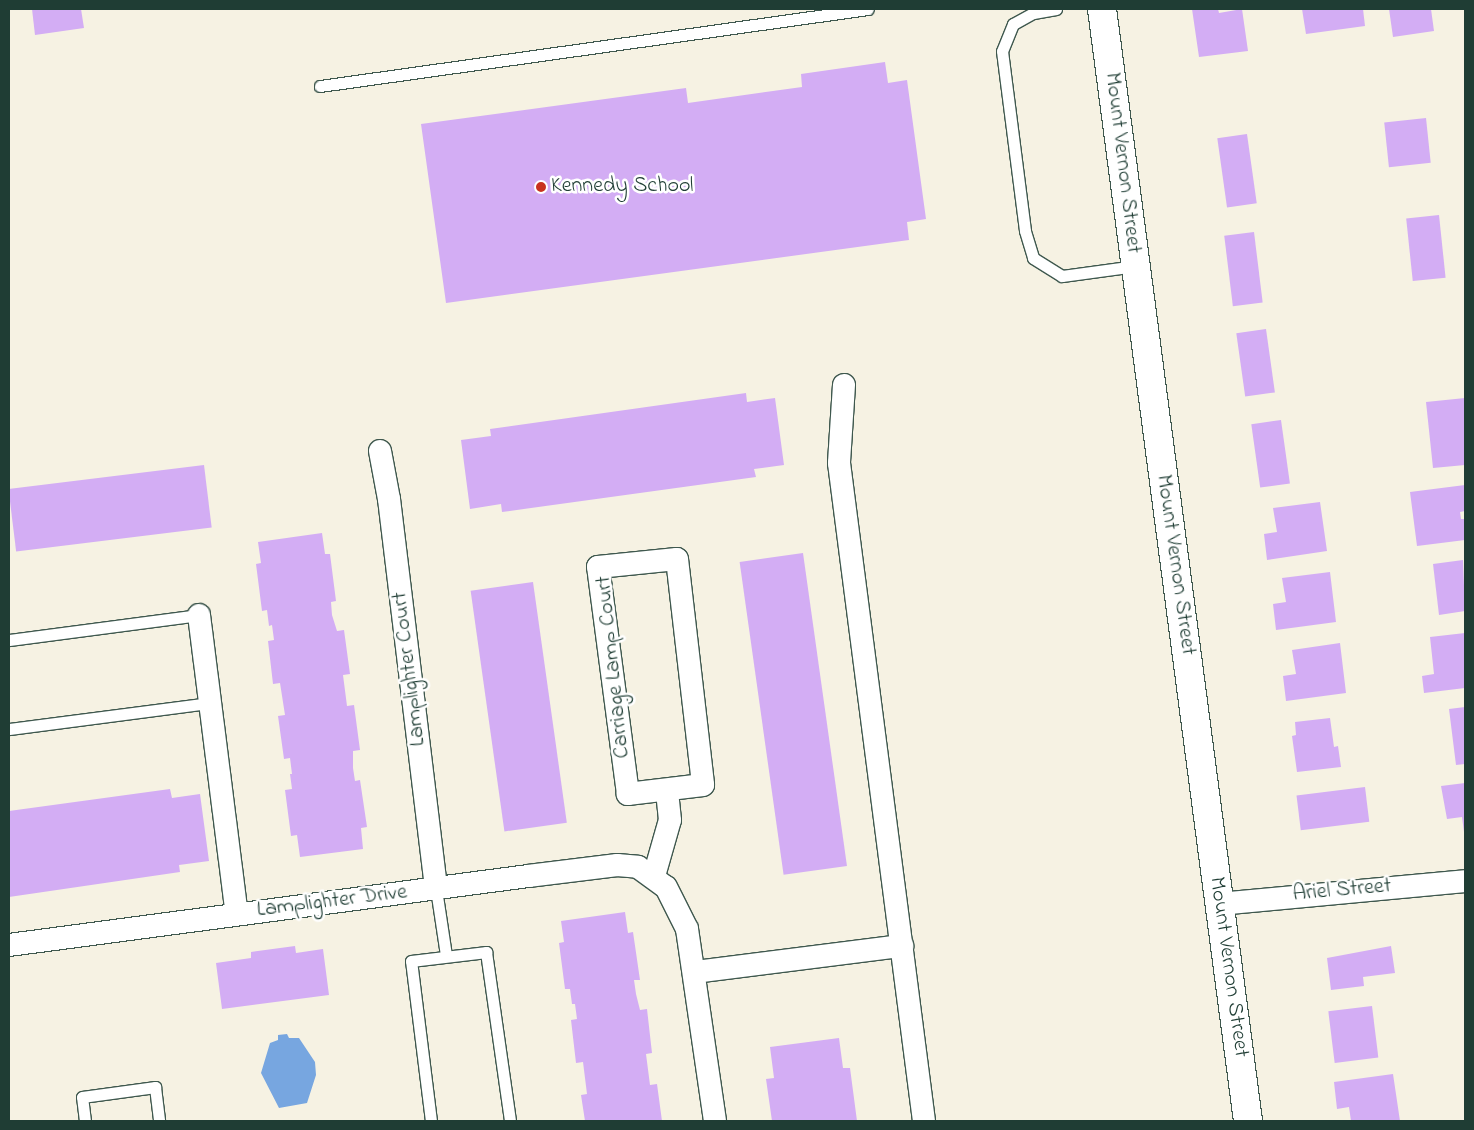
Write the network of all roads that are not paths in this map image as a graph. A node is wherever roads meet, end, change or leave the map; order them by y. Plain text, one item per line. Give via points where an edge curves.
1 (868, 9) edge
2 (1056, 9) edge
3 (1102, 9) edge
4 (320, 86) dead end
5 (1135, 266) junction
6 (844, 385) dead end
7 (380, 451) dead end
8 (200, 615) joint
9 (9, 640) edge
10 (210, 703) junction
11 (9, 729) edge
12 (668, 790) junction
13 (654, 876) junction
14 (1465, 881) edge
15 (436, 889) junction
16 (1219, 904) junction
17 (237, 914) junction
18 (9, 945) edge
19 (902, 946) junction
20 (446, 955) junction
21 (695, 972) junction
22 (85, 1121) edge
23 (159, 1121) edge
24 (431, 1121) edge
25 (510, 1121) edge
26 (714, 1121) edge
27 (924, 1121) edge
28 (1248, 1121) edge

1 - 4 lane
2 - 5 lane via 1033,13 1013,24 1002,51 1025,231 1033,258 1062,276
3 - 5 street, Mount Vernon Street
5 - 16 street, Mount Vernon Street
6 - 19 street via 839,462
7 - 15 street, Lamplighter Court via 390,509
8 - 9 lane
8 - 10 street
10 - 11 lane
10 - 17 street
12 - 12 street, Carriage Lamp Court via 703,785 677,559 598,568 628,794
12 - 13 street via 670,820
13 - 15 street, Lamplighter Drive via 638,867 616,865
13 - 21 street via 676,902 687,929
14 - 16 street, Ariel Street
15 - 17 street, Lamplighter Drive
15 - 20 lane
16 - 28 street, Mount Vernon Street
17 - 18 street, Lamplighter Drive
19 - 21 street
19 - 27 street
20 - 24 lane via 411,962
20 - 25 lane via 486,952
21 - 26 street
22 - 23 lane via 82,1097 155,1087

